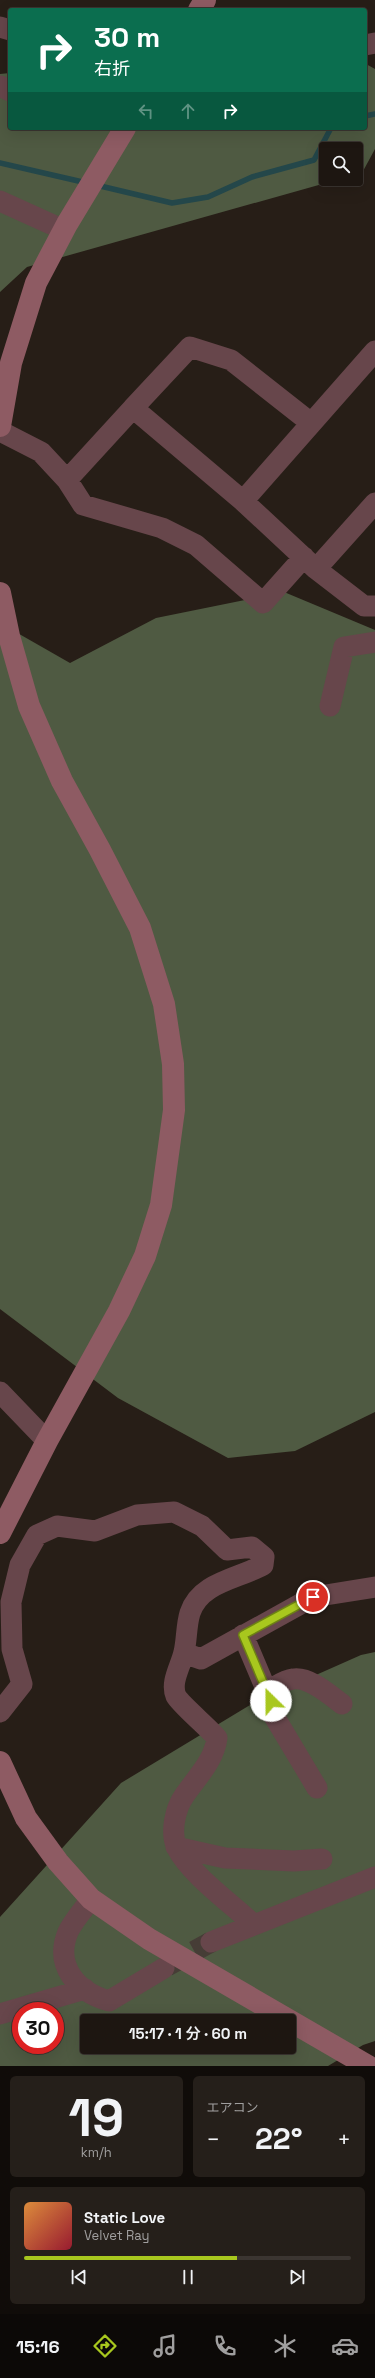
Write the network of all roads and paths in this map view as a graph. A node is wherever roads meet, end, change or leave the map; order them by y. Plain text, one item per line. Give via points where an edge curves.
1 (121, 135) edge
2 (0, 201) edge
3 (66, 227) junction
4 (375, 351) edge
5 (133, 408) junction
6 (310, 423) junction
7 (0, 426) edge
8 (0, 431) edge
9 (67, 480) junction
10 (243, 501) junction
11 (375, 503) edge
12 (310, 563) junction
13 (0, 593) edge
14 (375, 606) edge
15 (375, 642) edge
16 (330, 706) dead end
17 (0, 1392) edge
18 (47, 1441) junction
19 (0, 1533) edge
20 (375, 1587) edge
21 (243, 1635) junction
22 (184, 1652) junction
23 (267, 1691) junction
24 (342, 1704) dead end
25 (0, 1712) edge
26 (0, 1762) edge
27 (316, 1788) dead end
28 (176, 1847) junction
29 (322, 1859) dead end
30 (375, 1877) edge
31 (90, 1899) junction
32 (253, 1924) junction
33 (210, 1942) tunnel mouth
34 (164, 1968) tunnel mouth
35 (85, 1989) junction
36 (0, 2014) edge
37 (368, 2066) edge

1 - 3 street
2 - 3 street
3 - 7 street via 36,283 11,363
4 - 6 street
5 - 6 street via 190,347 231,360
5 - 9 street
5 - 10 street
6 - 10 street
8 - 9 street via 40,452
9 - 12 street via 82,505 162,528 196,544 263,602
10 - 12 street
11 - 12 street
12 - 14 street via 364,606
13 - 18 street via 29,706 62,781 140,928 164,1004 173,1064 174,1110 168,1158 161,1205 145,1256 119,1311
15 - 16 street via 344,647
17 - 18 street
18 - 19 street
20 - 21 street via 313,1597
21 - 22 street via 201,1659
21 - 23 street
22 - 25 street via 189,1615 195,1600 216,1584 263,1565 264,1557 252,1547 227,1550 202,1526 174,1512 137,1515 95,1531 57,1526 37,1535 20,1566 11,1610 12,1649 22,1684
22 - 28 street via 174,1686 177,1697 217,1738 215,1750 183,1797 174,1824
23 - 24 street via 292,1679 302,1679
23 - 27 street via 274,1716
26 - 31 street via 26,1818 58,1862
28 - 29 street via 225,1858 294,1861
28 - 32 street via 186,1863
30 - 32 street
31 - 35 street via 68,1932 63,1957 69,1976
31 - 37 street via 149,1939
32 - 33 street
34 - 35 street via 109,2001 96,1998
35 - 36 street

